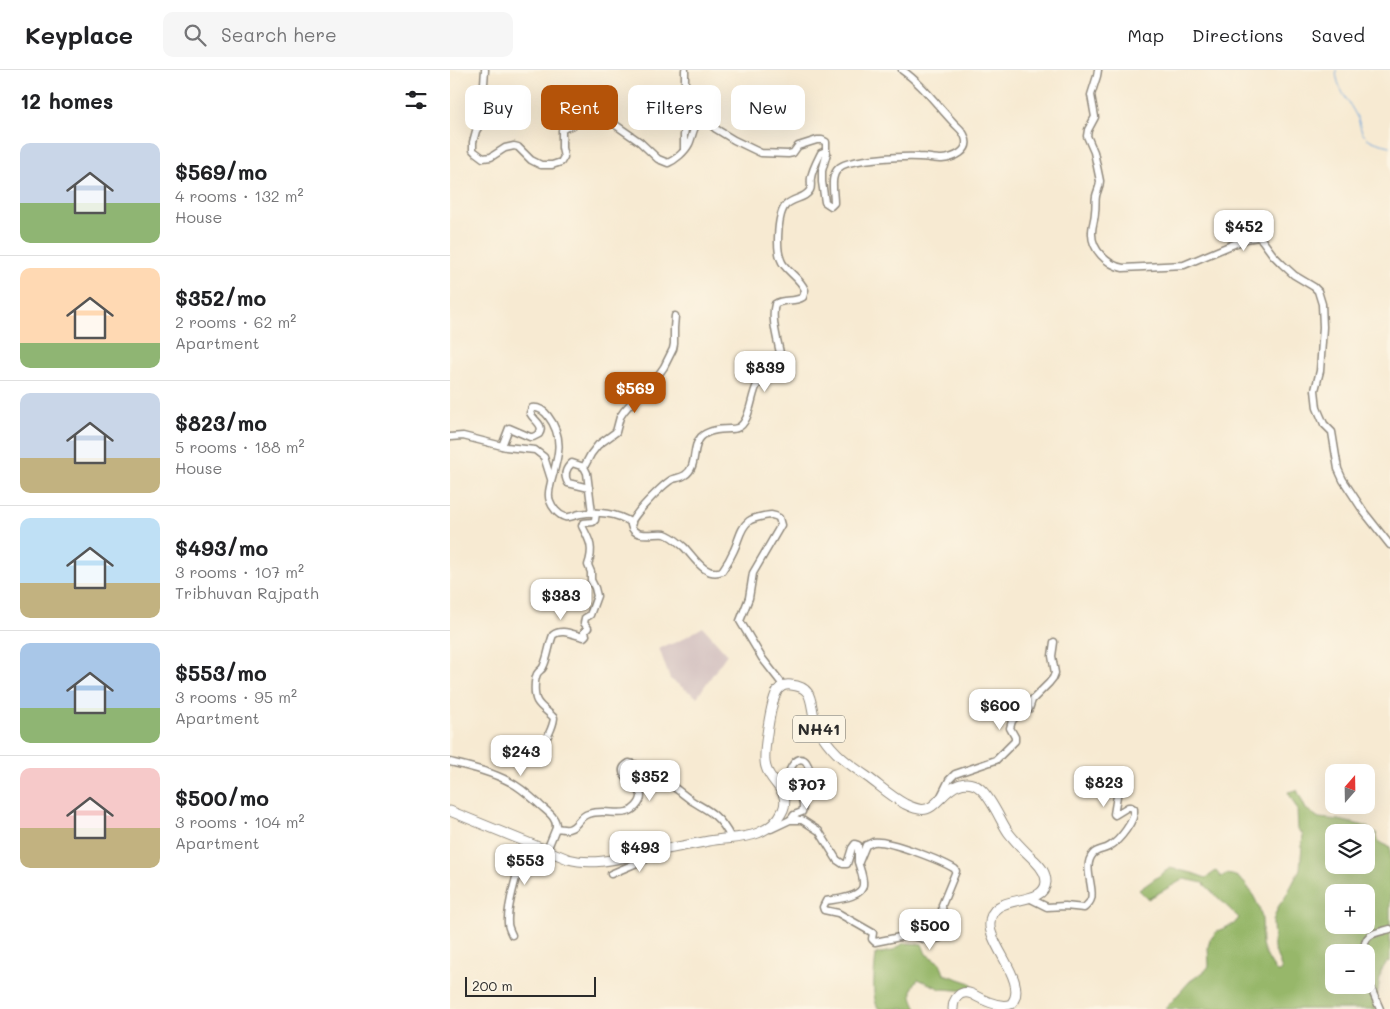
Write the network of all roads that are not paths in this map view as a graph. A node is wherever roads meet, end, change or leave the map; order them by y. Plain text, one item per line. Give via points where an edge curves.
1 (485, 70) edge
2 (685, 70) edge
3 (902, 70) edge
4 (1098, 70) edge
5 (684, 150) junction
6 (826, 151) junction
7 (675, 316) dead end
8 (450, 437) edge
9 (502, 446) junction
10 (584, 467) junction
11 (552, 481) junction
12 (589, 488) junction
13 (594, 513) junction
14 (632, 523) junction
15 (1390, 545) edge
16 (1054, 642) dead end
17 (783, 685) junction
18 (532, 745) dead end
19 (450, 762) edge
20 (811, 774) dead end
21 (1118, 790) dead end
22 (938, 803) junction
23 (450, 811) edge
24 (790, 820) junction
25 (556, 828) junction
26 (748, 836) junction
27 (731, 838) junction
28 (546, 849) junction
29 (649, 852) junction
30 (858, 862) junction
31 (611, 874) dead end
32 (1029, 898) junction
33 (1390, 929) edge
34 (512, 934) dead end
35 (1365, 944) edge
36 (1373, 994) edge
37 (953, 1009) edge
38 (1380, 1009) edge

1 - 5 street via 481,123 472,145 473,150 484,158 518,146 535,163 557,164 564,157 562,130 600,110 663,162 671,162
2 - 5 street via 686,82 680,89 680,107 686,124
3 - 6 street via 962,130 966,141 963,151 940,159 921,156 844,164 837,169 832,182 834,203 831,206 825,202 822,182
4 - 15 street via 1091,95 1095,117 1087,136 1100,181 1092,230 1098,252 1116,267 1184,265 1258,237 1294,275 1318,291 1323,328 1320,372 1315,390 1317,408 1324,424 1332,432 1343,480
5 - 6 street via 696,123 701,120 761,153 793,153 798,146 817,140 826,142
6 - 14 street via 821,153 816,164 810,190 788,203 780,217 780,260 805,290 803,298 798,301 775,304 782,362 780,369 758,384 740,427 716,430 702,436 689,471 665,485
7 - 10 street via 674,344 664,367 647,391 624,411 616,432 598,445
8 - 9 street via 463,436
9 - 11 street via 538,451 544,457
9 - 11 street via 509,428 530,437 539,434 541,426 530,413 532,408 540,409 554,425 559,442
10 - 12 street
10 - 12 street via 572,463 565,476 568,483
11 - 13 street via 549,498 563,516
12 - 13 street
13 - 14 street via 614,515
13 - 18 street via 595,520 582,526 590,541 592,554 588,565 597,596 590,615 585,618 586,636 568,632 553,635 545,664 535,677 536,699 554,718 553,726 544,744 539,748
14 - 17 street via 639,533 648,536 659,533 673,538 712,573 722,571 726,566 748,521 768,515 779,518 781,524 753,573 749,598 740,620 762,658
16 - 22 street via 1055,674 1028,708 1012,721 1010,728 1014,741 996,760 955,774
17 - 22 highway, NH41 via 797,686 808,694 822,734 849,765 911,807 926,809
17 - 26 highway, NH41 via 773,701 764,760 768,773 784,794 785,804 773,823 762,832
19 - 25 street via 510,782 552,815
20 - 24 street via 804,760 798,760 791,768 790,780 804,806 802,812
21 - 32 street via 1114,814 1128,807 1134,809 1135,814 1117,841 1092,855 1088,874 1092,897 1088,904 1084,908 1048,906
22 - 32 highway via 951,789 962,784 974,784 984,791 1013,839 1043,871 1044,890
23 - 28 highway, NH41
24 - 26 street via 760,835
24 - 30 street via 802,820 819,831 843,864 848,864 852,848 857,844
25 - 27 street via 571,828 592,812 626,813 632,810 641,797 639,790 625,778 624,767 629,763 659,777 715,816
25 - 28 street
26 - 27 highway, NH41
27 - 29 highway, NH41
28 - 29 highway, NH41 via 584,862
28 - 34 street via 539,854 527,853 524,856 509,909 508,922
29 - 31 street via 646,859
30 - 30 street via 863,878 860,892 826,901 824,910 838,913 870,931 876,942 910,935 927,940 940,938 942,905 955,869 915,851 874,841 866,845
32 - 37 highway via 1001,906 990,920 993,937 1014,977 1013,1002 1006,1008 996,1008 972,994 963,993 955,999
33 - 35 street via 1369,936
36 - 38 street

